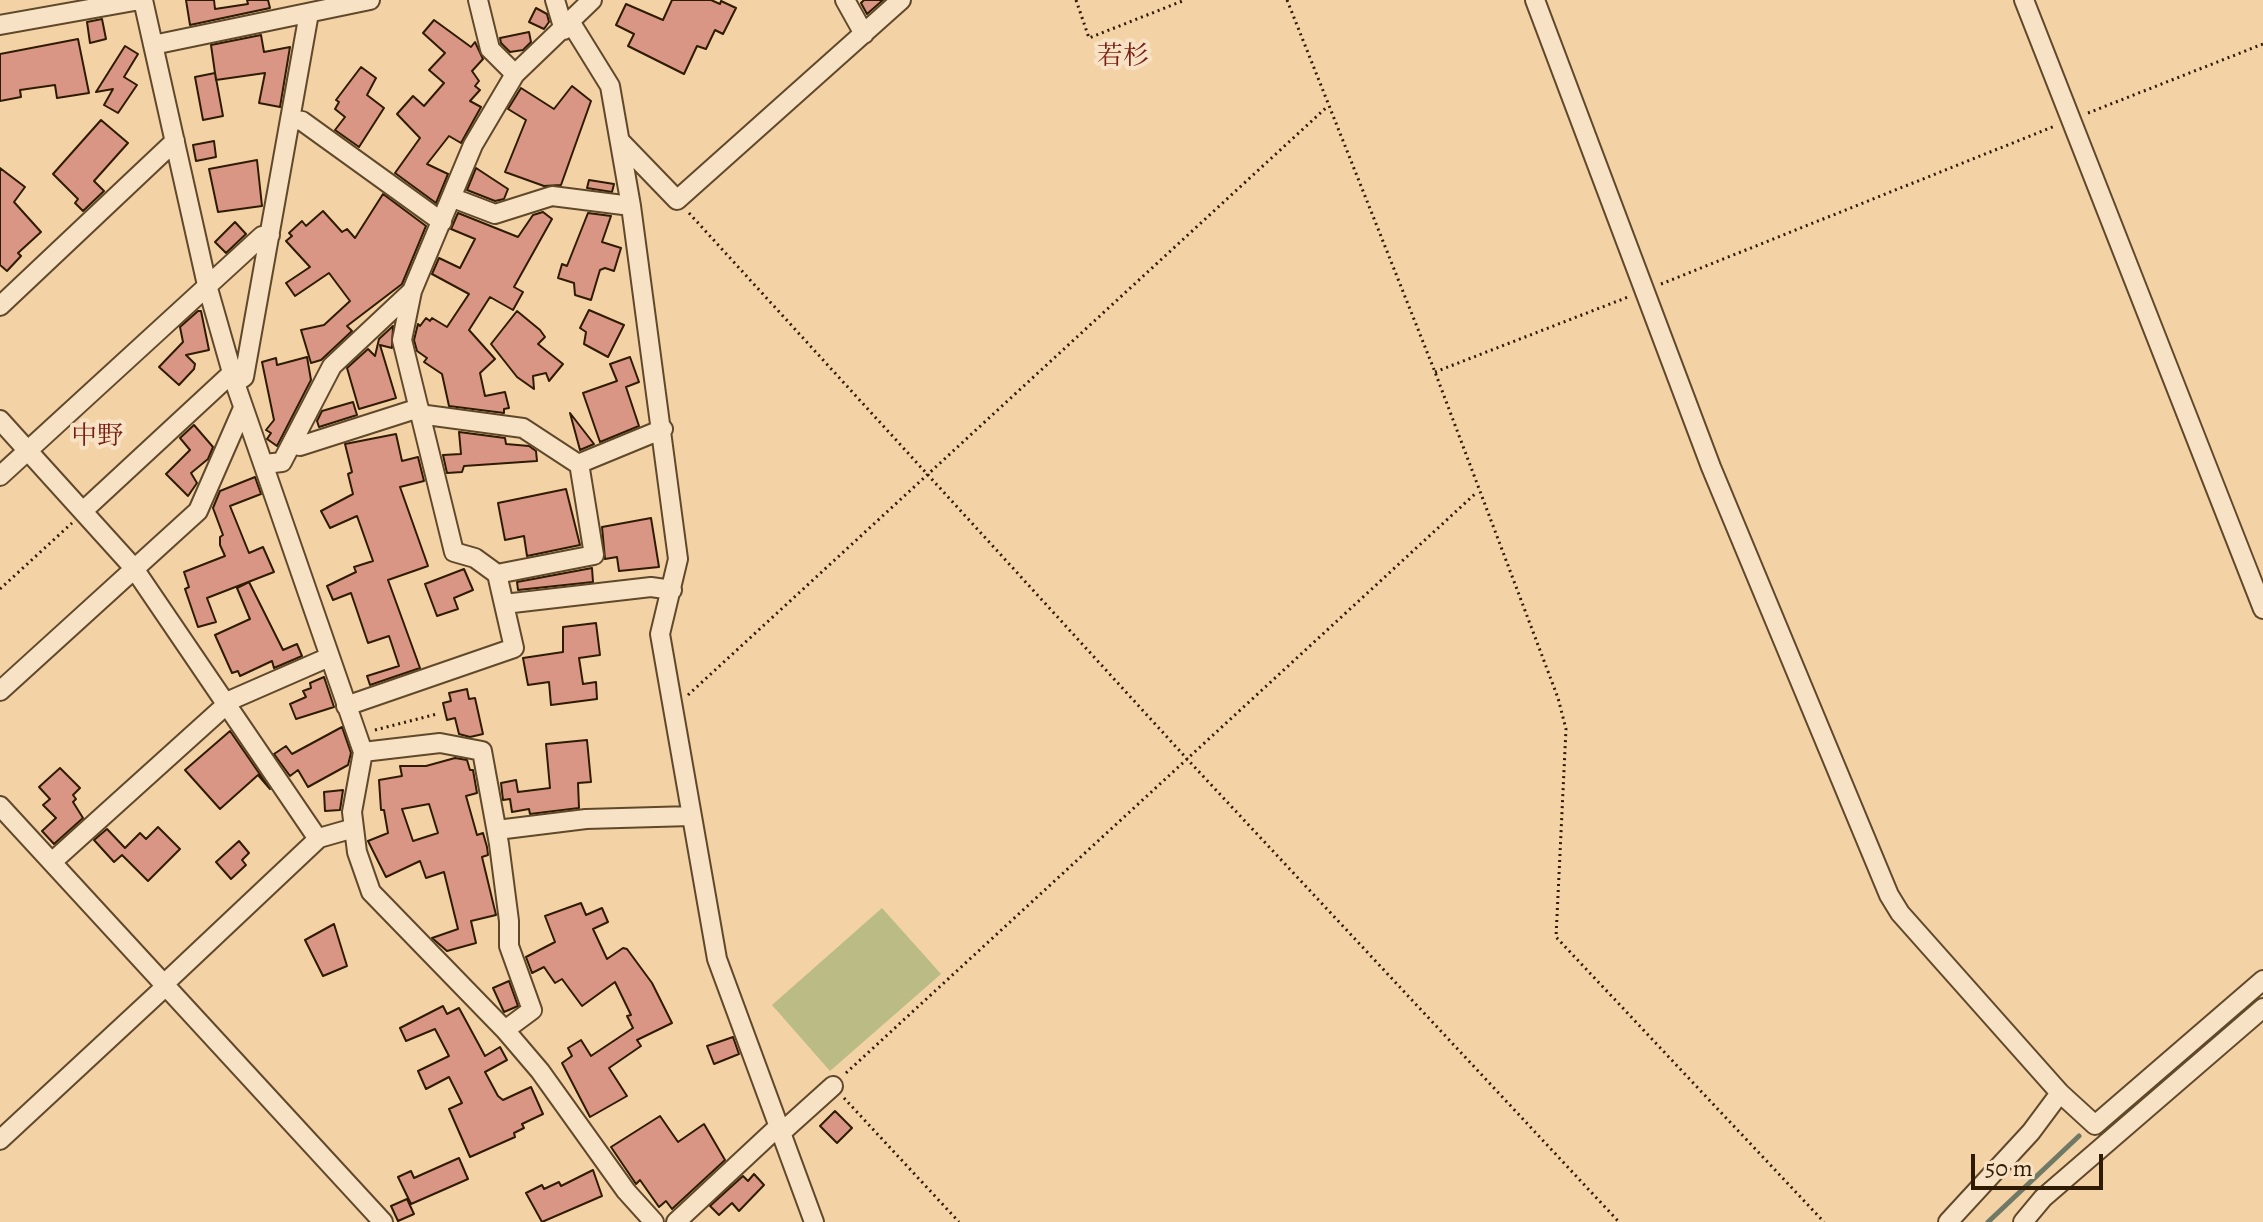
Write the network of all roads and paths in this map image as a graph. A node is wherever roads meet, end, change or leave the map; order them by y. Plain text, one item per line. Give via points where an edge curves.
1 (141, 0) edge
2 (370, 0) edge
3 (478, 0) edge
4 (555, 0) edge
5 (592, 0) edge
6 (845, 0) edge
7 (901, 0) edge
8 (1076, 0) edge
9 (1185, 0) edge
10 (1287, 0) edge
11 (1535, 0) edge
12 (2024, 0) edge
13 (317, 8) edge
14 (0, 25) edge
15 (568, 26) junction
16 (864, 34) junction
17 (2263, 44) edge
18 (153, 45) junction
19 (515, 74) junction
20 (1328, 106) junction
21 (290, 119) junction
22 (2072, 119) junction
23 (175, 141) junction
24 (620, 141) junction
25 (453, 198) junction
26 (677, 200) junction
27 (631, 206) junction
28 (442, 222) junction
29 (270, 235) junction
30 (207, 285) junction
31 (1646, 290) junction
32 (412, 291) junction
33 (0, 306) edge
34 (1435, 372) junction
35 (234, 378) junction
36 (242, 406) junction
37 (419, 411) junction
38 (0, 420) edge
39 (663, 429) junction
40 (293, 444) junction
41 (28, 450) junction
42 (579, 463) junction
43 (265, 464) junction
44 (926, 473) junction
45 (0, 476) edge
46 (1477, 491) junction
47 (84, 512) junction
48 (133, 567) junction
49 (497, 574) junction
50 (0, 589) edge
51 (672, 590) junction
52 (504, 604) junction
53 (2263, 609) edge
54 (327, 658) junction
55 (0, 691) edge
56 (225, 704) junction
57 (346, 706) junction
58 (673, 709) junction
59 (437, 714) dead end
60 (360, 743) junction
61 (1188, 760) junction
62 (0, 806) edge
63 (691, 816) junction
64 (354, 828) junction
65 (497, 830) junction
66 (318, 839) junction
67 (52, 862) junction
68 (2263, 980) edge
69 (165, 985) junction
70 (2263, 1008) edge
71 (505, 1030) junction
72 (833, 1086) junction
73 (2060, 1093) junction
74 (782, 1128) junction
75 (0, 1140) edge
76 (383, 1222) edge
77 (654, 1222) edge
78 (676, 1222) edge
79 (814, 1222) edge
80 (959, 1222) edge
81 (1619, 1222) edge
82 (1824, 1222) edge
83 (1948, 1222) edge
84 (2023, 1222) edge

1 - 14 street
1 - 18 street
2 - 13 street
3 - 19 street via 490,49
4 - 15 street
5 - 15 street
6 - 16 street
7 - 16 street
8 - 9 path via 1089,38
10 - 20 path
11 - 31 street
12 - 22 street
13 - 18 street
13 - 21 street
15 - 19 street
15 - 24 street via 610,86
16 - 26 street
17 - 22 path
18 - 23 street
19 - 25 street via 473,145
20 - 34 path
20 - 44 path
21 - 28 street via 302,121
21 - 29 street
22 - 31 path
22 - 53 street
23 - 30 street
23 - 33 street
24 - 26 street
24 - 27 street
25 - 27 street via 495,214 552,196
25 - 28 street
26 - 44 path
27 - 39 street
28 - 32 street
29 - 30 street via 262,236
29 - 35 street via 244,377
30 - 35 street
30 - 41 street
31 - 34 path
31 - 73 street via 1711,467 1889,895
32 - 37 street via 402,340
32 - 40 street via 332,366
34 - 46 path
35 - 36 street
35 - 47 street
36 - 43 street
36 - 48 street via 198,511
37 - 40 street
37 - 42 street via 523,428
37 - 49 street via 454,552 475,558
38 - 41 street
39 - 42 street
39 - 51 street via 678,559
40 - 43 street via 282,462
41 - 45 street
41 - 47 street
42 - 49 street via 594,555
43 - 54 street
44 - 58 path
44 - 61 path
46 - 61 path
46 - 82 path via 1566,729 1556,937
47 - 48 street
47 - 50 path
48 - 55 street
48 - 56 street
49 - 52 street
51 - 52 street via 651,587
51 - 58 street via 660,634
52 - 57 street via 514,648
54 - 56 street
54 - 57 street
56 - 66 street
56 - 67 street
57 - 60 street
58 - 63 street
59 - 60 path
60 - 64 street
60 - 65 street via 440,743 482,751
61 - 72 path
61 - 81 path
62 - 67 street
63 - 65 street via 586,819
63 - 74 street via 717,959
64 - 66 street
64 - 71 street via 371,892
65 - 71 street via 509,946 532,1010
66 - 69 street
67 - 69 street
68 - 73 street via 2095,1125
69 - 75 street
69 - 76 street
70 - 84 street via 2043,1198
71 - 77 street
72 - 74 street
72 - 80 path
73 - 83 street
74 - 78 street
74 - 79 street

